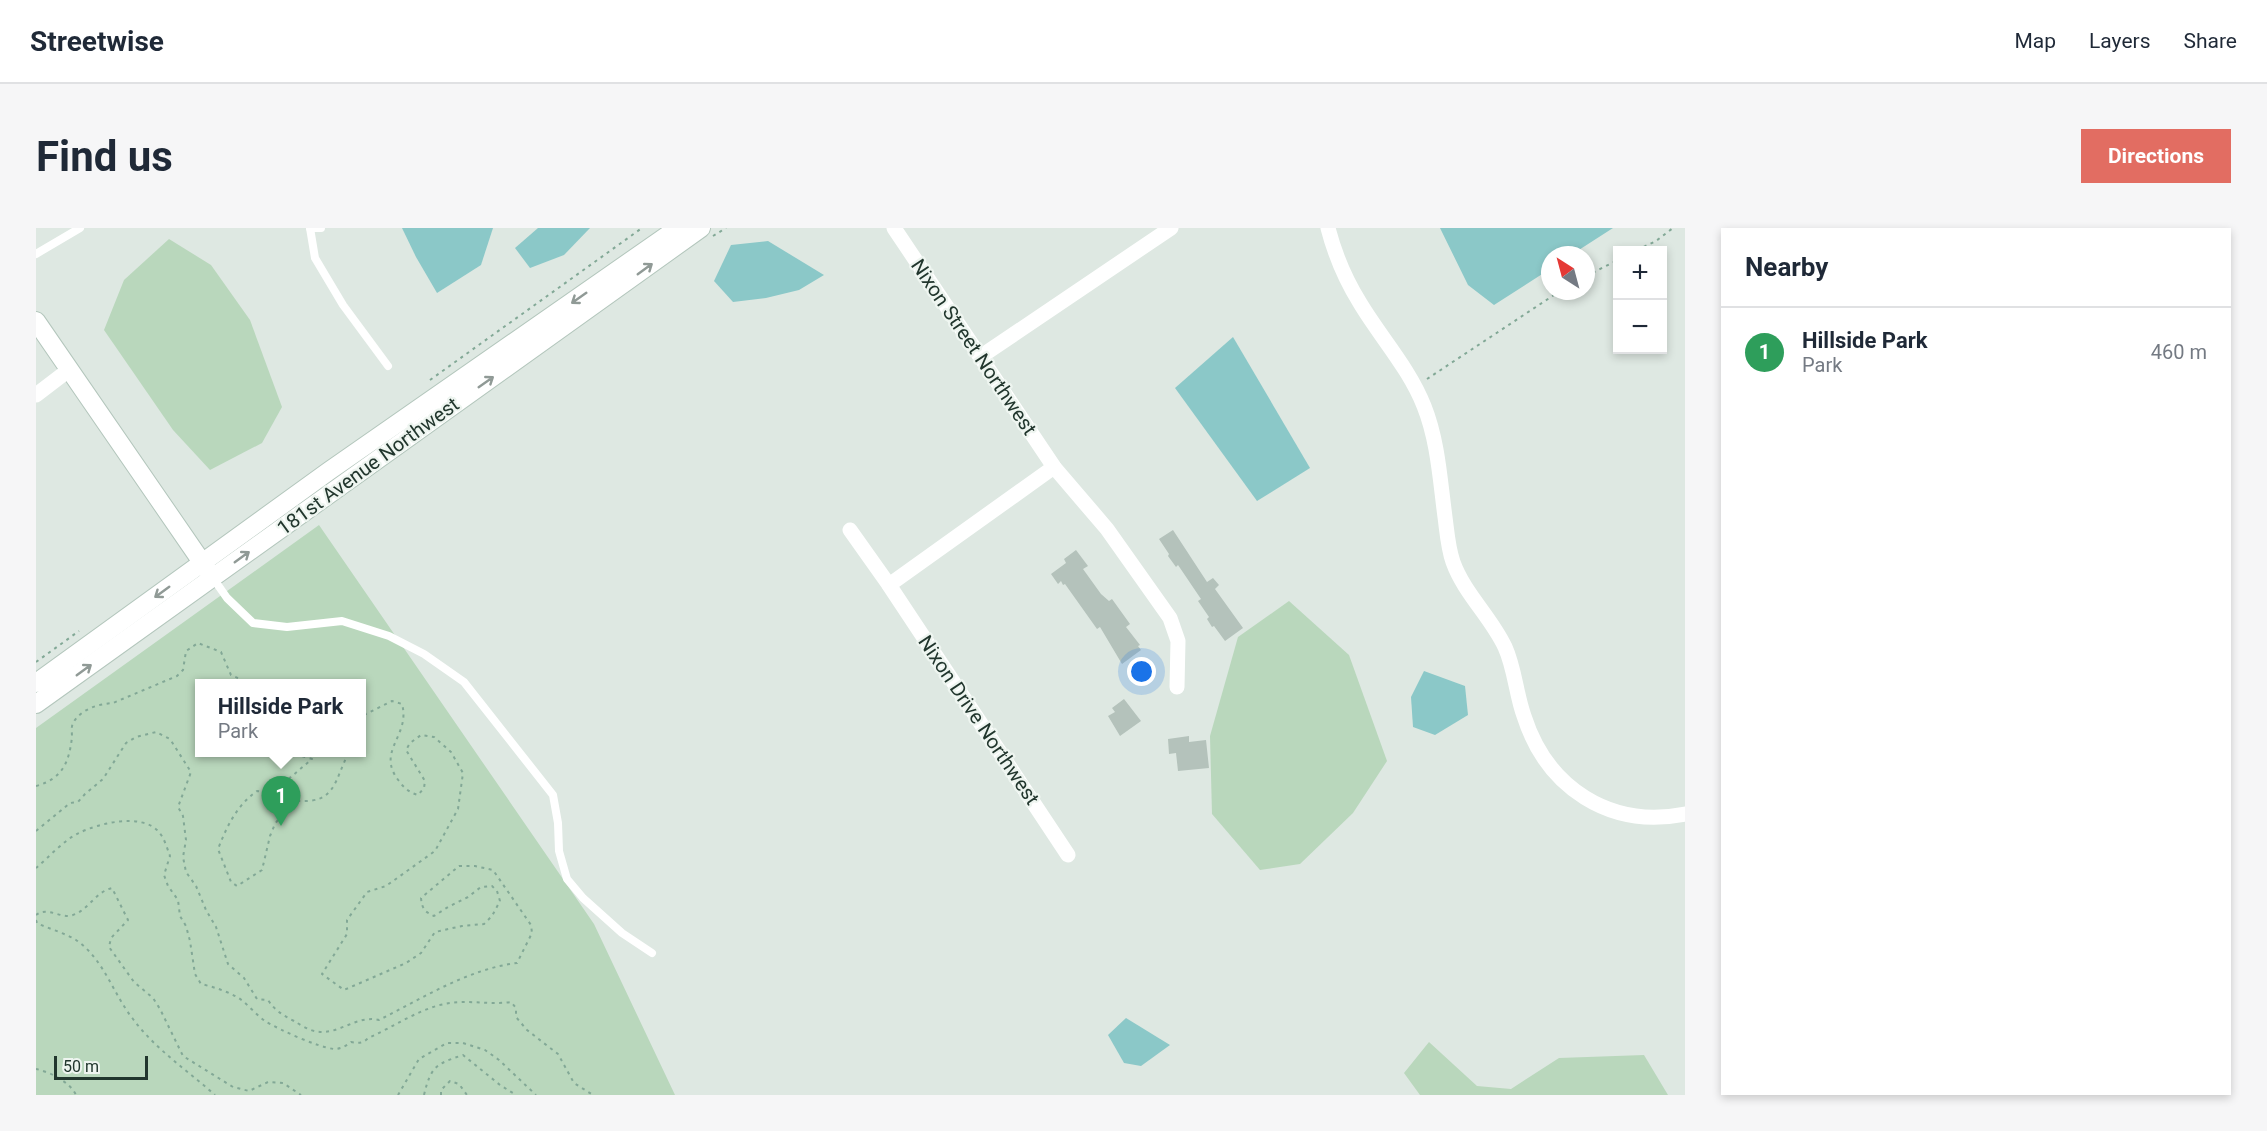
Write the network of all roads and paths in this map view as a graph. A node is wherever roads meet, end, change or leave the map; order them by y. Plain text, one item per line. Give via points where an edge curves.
1 (80, 228) edge
2 (310, 228) edge
3 (321, 228) edge
4 (678, 228) edge
5 (701, 228) edge
6 (894, 228) edge
7 (1171, 228) edge
8 (1328, 228) edge
9 (1673, 228) edge
10 (1154, 232) edge
11 (1645, 246) edge
12 (36, 254) edge
13 (1613, 262) edge
14 (1595, 271) edge
15 (1546, 300) edge
16 (36, 321) edge
17 (981, 357) junction
18 (388, 366) dead end
19 (70, 369) junction
20 (1415, 386) junction
21 (36, 395) edge
22 (1054, 467) junction
23 (850, 530) dead end
24 (208, 570) junction
25 (889, 585) junction
26 (240, 679) edge
27 (36, 683) edge
28 (1177, 687) dead end
29 (36, 705) edge
30 (366, 714) edge
31 (304, 757) edge
32 (347, 757) edge
33 (36, 786) edge
34 (1685, 814) edge
35 (36, 831) edge
36 (1068, 855) dead end
37 (36, 868) edge
38 (36, 915) edge
39 (36, 920) edge
40 (652, 953) dead end
41 (36, 1069) edge
42 (76, 1095) edge
43 (214, 1095) edge
44 (301, 1095) edge
45 (398, 1095) edge
46 (424, 1095) edge
47 (441, 1095) edge
48 (467, 1095) edge
49 (516, 1095) edge
50 (536, 1095) edge
51 (593, 1095) edge

1 - 12 lane
2 - 3 lane
2 - 18 lane via 315,258 343,305
4 -> 24 main road, 181st Avenue Northwest via 330,471
24 -> 5 main road, 181st Avenue Northwest
6 - 17 street, Nixon Street Northwest
7 - 10 street
8 - 20 street via 1352,290
9 - 11 path
10 - 17 street
13 - 14 path
15 - 20 path
16 - 19 main road
17 - 22 street, Nixon Street Northwest
19 - 21 street
19 - 24 main road
20 - 34 street via 1431,425 1453,562 1509,655 1524,716 1546,762 1585,799 1611,810 1642,818
22 - 25 street
22 - 28 street, Nixon Street Northwest via 1107,529 1170,618 1178,640
23 - 25 street, Nixon Drive Northwest
24 -> 27 main road, 181st Avenue Northwest
29 -> 24 main road, 181st Avenue Northwest
24 - 40 lane via 227,598 253,623 287,627 342,621 389,636 464,682 553,795 559,851 567,879 622,933
25 - 36 street, Nixon Drive Northwest
26 - 33 path via 231,675 221,652 198,643 186,651 183,670 177,675 81,715 72,724 69,755 62,771 50,782
30 - 35 path via 392,701 402,704 405,715 390,758 392,772 407,790 418,795 425,781 406,750 410,743 421,735 434,737 451,752 463,773 458,809 435,852 386,886 367,892 347,920 347,934 322,974 344,990 406,963 421,953 435,932 483,924 500,901 492,886 481,887 434,916 425,912 422,905 421,898 459,866 493,870 531,925 517,963 460,980 379,1020 360,1020 324,1032 311,1030 274,1010 268,1000 257,999 244,978 228,964 216,927 186,872 186,840 178,807 191,772 170,739 156,732 126,743 103,779
31 - 32 path via 312,759 278,788 269,793 258,791 246,799 231,819 218,849 231,882 237,886 262,870 270,836 280,817 298,801 315,801 328,795
37 - 51 path via 78,833 119,821 153,825 161,833 170,855 164,875 178,900 195,974 201,984 239,998 278,1028 335,1049 351,1042 359,1044 447,1003 511,1002 516,1017 527,1030 558,1054 574,1083
38 - 44 path via 52,912 68,916 89,906 111,888 128,920 111,938 109,947 134,982 153,998 183,1056 233,1087 249,1091 268,1082 284,1083
39 - 43 path via 76,940 111,981 132,1019 169,1058
41 - 42 path via 46,1071
45 - 50 path via 419,1059 447,1043 464,1043 499,1059
46 - 49 path via 431,1071 463,1054
47 - 48 path via 450,1081 459,1084

